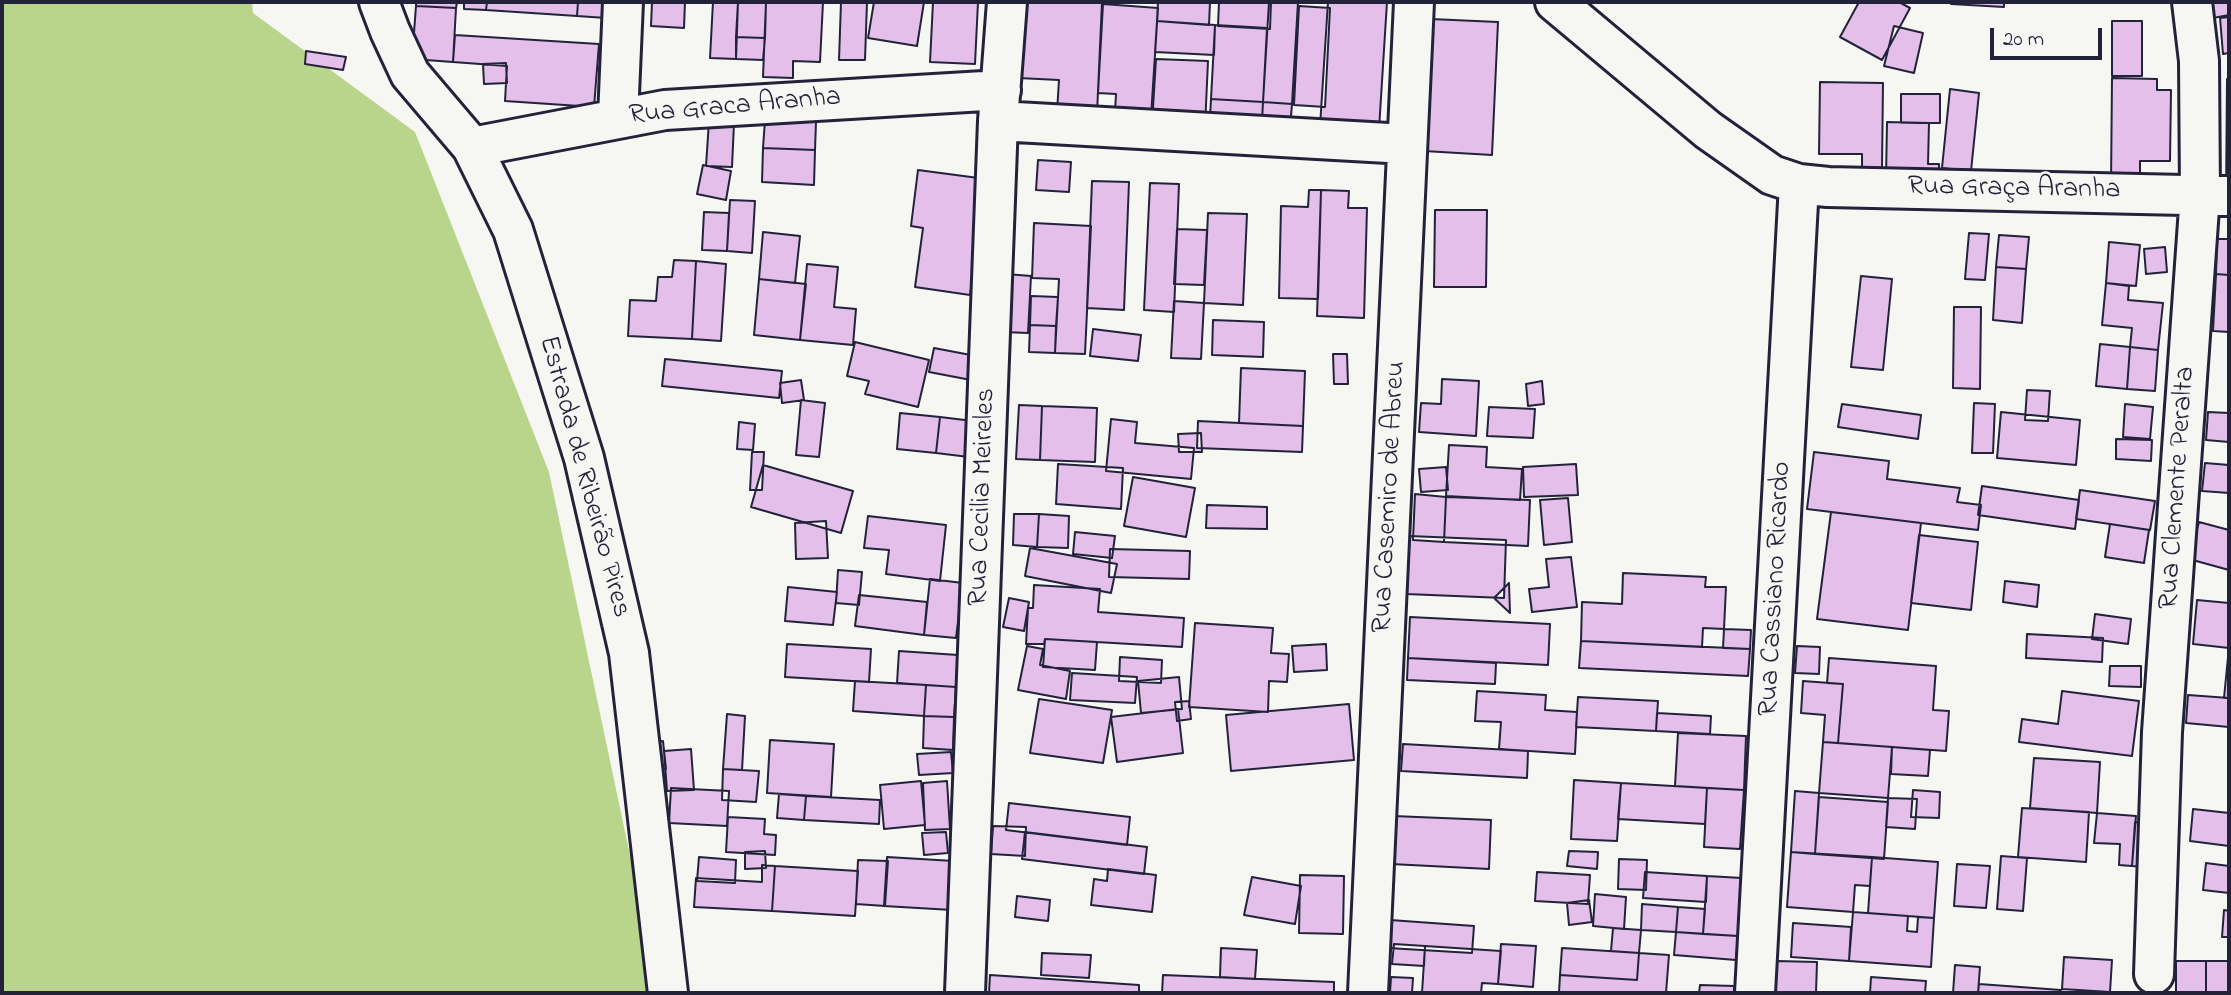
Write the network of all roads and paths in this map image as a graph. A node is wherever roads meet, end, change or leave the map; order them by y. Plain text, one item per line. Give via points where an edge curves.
1 (379, 2) edge
2 (623, 2) edge
3 (1007, 2) edge
4 (1414, 2) edge
5 (1555, 2) edge
6 (2192, 2) edge
7 (999, 106) junction
8 (618, 117) junction
9 (1406, 144) junction
10 (472, 147) junction
11 (1799, 184) junction
12 (2214, 195) edge
13 (2154, 974) dead end
14 (668, 993) edge
15 (965, 993) edge
16 (1368, 993) edge
17 (1755, 993) edge

1 - 10 street, Estrada de Ribeirão Pires via 410,74
2 - 8 street
3 - 7 street, Rua Cecilia Meireles
4 - 9 street, Rua Casemiro de Abreu
5 - 11 street, Rua Graça Aranha via 1708,130 1772,175
6 - 12 street, Rua Clemente Peralta
7 - 8 street, Rua Graca Aranha via 665,110
7 - 9 street, Rua Graca Aranha
7 - 15 street, Rua Cecilia Meireles
8 - 10 street, Rua Graca Aranha
9 - 16 street, Rua Casemiro de Abreu
10 - 14 street, Estrada de Ribeirão Pires via 513,230 584,458 629,653
11 - 12 street, Rua Graça Aranha
11 - 17 street, Rua Cassiano Ricardo
12 - 13 street, Rua Clemente Peralta via 2162,732

